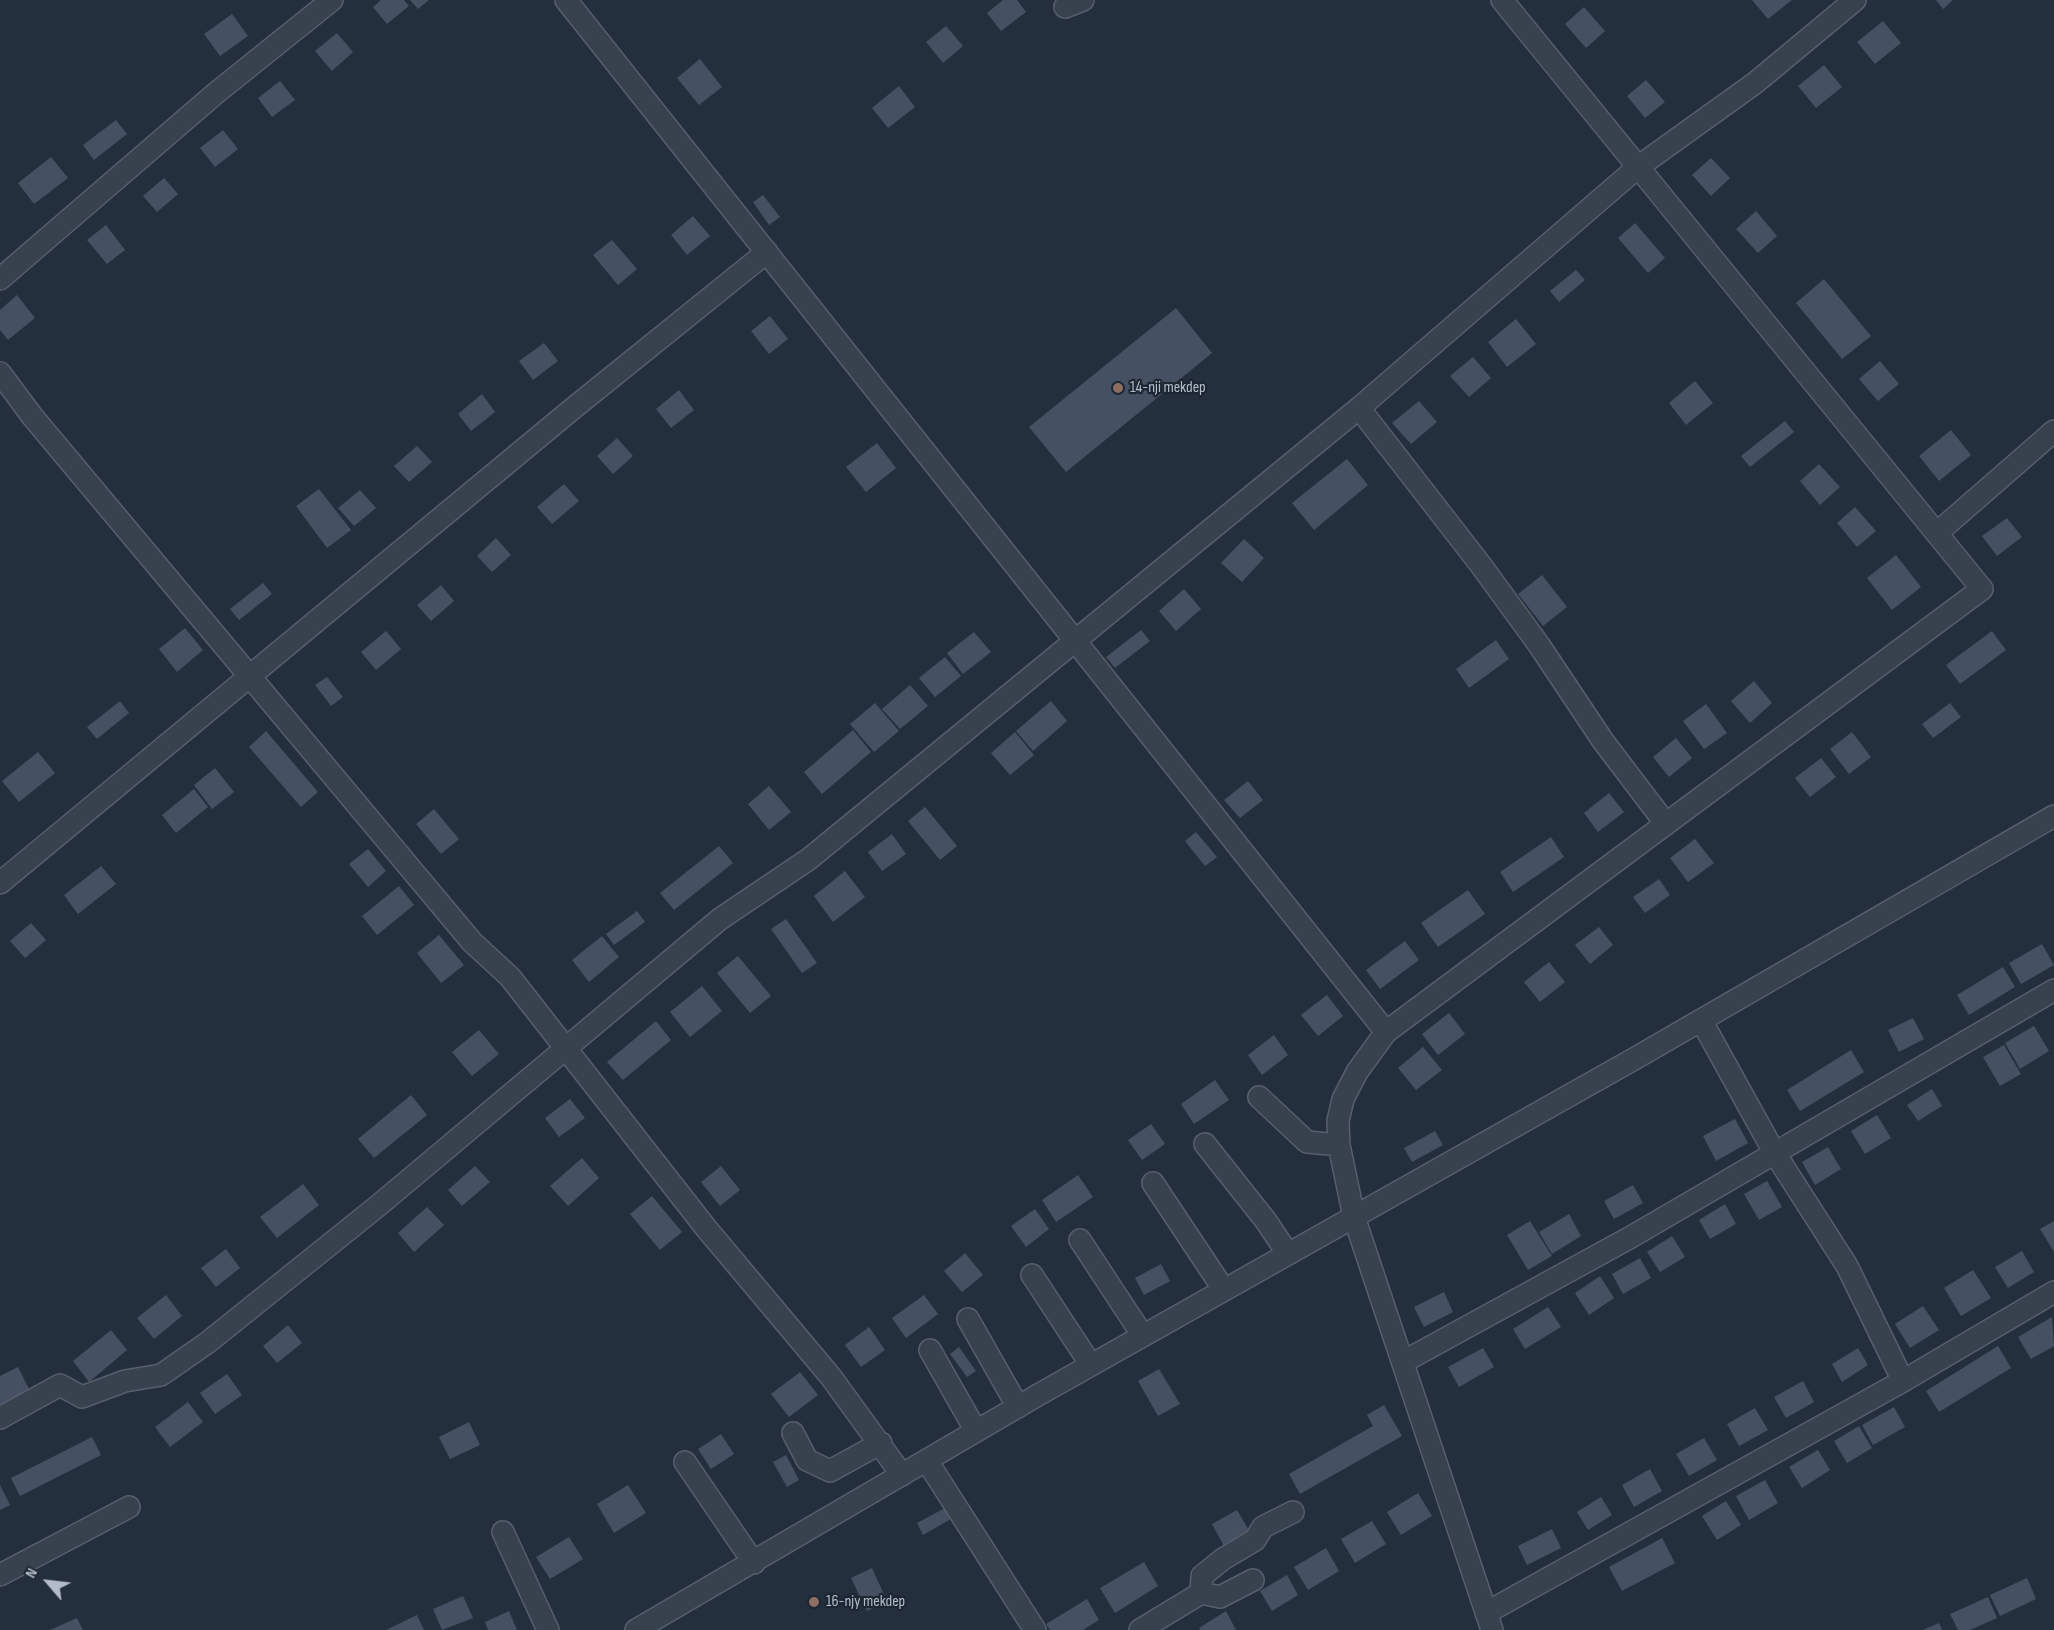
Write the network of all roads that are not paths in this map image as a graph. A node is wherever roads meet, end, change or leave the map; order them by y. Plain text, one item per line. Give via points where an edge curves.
1 (332, 0) edge
2 (566, 0) edge
3 (1502, 0) edge
4 (1855, 0) edge
5 (1638, 167) junction
6 (767, 252) junction
7 (0, 279) edge
8 (0, 373) edge
9 (1359, 408) junction
10 (2054, 431) edge
11 (1937, 533) junction
12 (1074, 641) junction
13 (250, 678) junction
14 (2054, 816) edge
15 (1666, 824) junction
16 (0, 883) edge
17 (2054, 990) edge
18 (1701, 1020) junction
19 (1386, 1032) junction
20 (567, 1049) junction
21 (1259, 1097) dead end
22 (1205, 1144) dead end
23 (1339, 1145) junction
24 (1774, 1152) junction
25 (1153, 1183) dead end
26 (1354, 1216) junction
27 (1080, 1240) dead end
28 (1288, 1254) junction
29 (1032, 1275) dead end
30 (1224, 1290) junction
31 (2054, 1292) edge
32 (968, 1319) dead end
33 (1143, 1336) junction
34 (930, 1350) dead end
35 (1403, 1362) junction
36 (1090, 1365) junction
37 (1903, 1381) junction
38 (1018, 1407) junction
39 (0, 1418) edge
40 (976, 1431) junction
41 (793, 1433) dead end
42 (881, 1443) junction
43 (927, 1461) junction
44 (684, 1462) dead end
45 (902, 1475) junction
46 (129, 1507) dead end
47 (1293, 1512) dead end
48 (503, 1532) dead end
49 (754, 1563) junction
50 (0, 1575) edge
51 (1254, 1580) dead end
52 (1201, 1593) junction
53 (1489, 1621) edge
54 (548, 1630) edge
55 (636, 1630) edge
56 (1035, 1630) edge
57 (1140, 1630) edge

1 - 7 street via 216,93
2 - 6 street
3 - 5 street
4 - 5 street via 1755,83
5 - 9 street
5 - 11 street
6 - 12 street
6 - 13 street
8 - 13 street
9 - 12 street
9 - 15 street via 1480,564
10 - 11 street
11 - 15 street via 1982,590
12 - 19 street
12 - 20 street via 809,859 720,919
13 - 16 street
13 - 20 street via 472,942 510,977
14 - 18 street
15 - 19 street
17 - 24 street
18 - 24 street
18 - 26 street
19 - 23 street via 1343,1099 1338,1121
20 - 39 street via 207,1343 160,1375 125,1381 82,1397 60,1385
20 - 42 street
21 - 23 street via 1307,1142
22 - 28 street
23 - 26 street
24 - 35 street via 1631,1237
24 - 37 street via 1847,1266
25 - 30 street
26 - 28 street
26 - 35 street
27 - 33 street
28 - 30 street
29 - 36 street
30 - 33 street
31 - 37 street
32 - 38 street
33 - 36 street
34 - 40 street
35 - 53 street
36 - 38 street
37 - 53 street
38 - 40 street
40 - 43 street
41 - 42 street via 807,1460 830,1471
42 - 45 street
43 - 45 street
43 - 56 street
44 - 49 street
45 - 49 street
46 - 50 street
47 - 52 street via 1263,1527 1255,1540 1203,1576
48 - 54 street
49 - 55 street
51 - 52 street via 1220,1597
52 - 57 street

